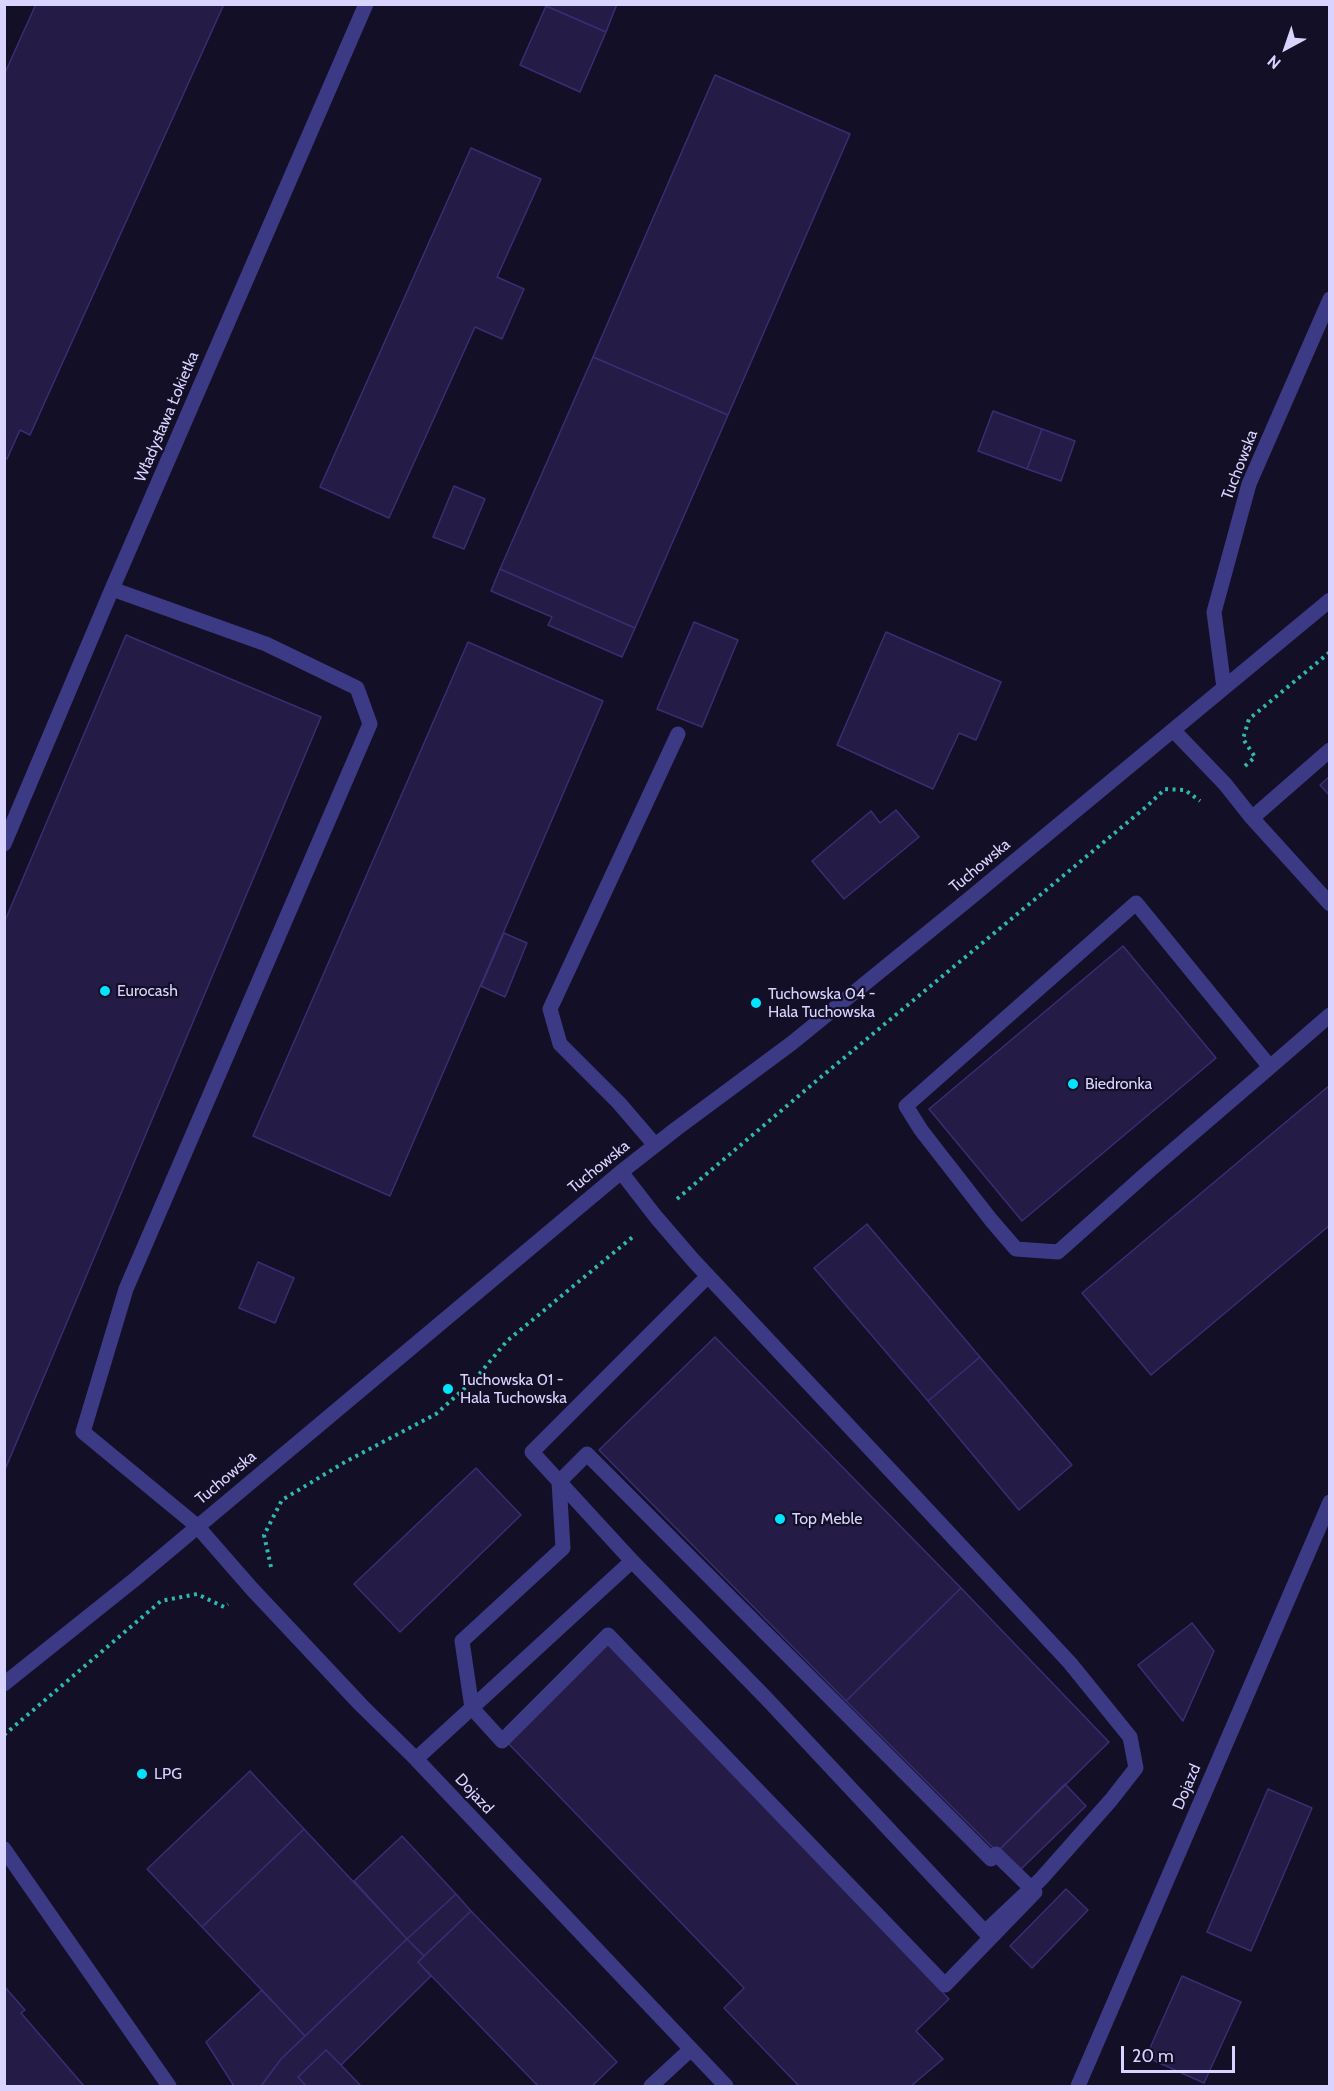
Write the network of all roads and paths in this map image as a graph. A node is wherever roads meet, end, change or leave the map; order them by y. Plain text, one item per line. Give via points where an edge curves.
1 (366, 4) edge
2 (1329, 299) edge
3 (112, 589) junction
4 (1329, 600) edge
5 (1224, 688) junction
6 (1173, 730) junction
7 (678, 734) dead end
8 (1329, 750) edge
9 (1252, 818) junction
10 (4, 844) edge
11 (1329, 904) edge
12 (1329, 1015) edge
13 (1270, 1067) junction
14 (655, 1145) junction
15 (621, 1172) junction
16 (708, 1275) junction
17 (559, 1482) junction
18 (1329, 1502) edge
19 (197, 1526) junction
20 (632, 1561) junction
21 (4, 1684) edge
22 (472, 1708) junction
23 (416, 1759) junction
24 (4, 1849) edge
25 (1031, 1888) junction
26 (690, 2050) junction
27 (169, 2086) edge
28 (651, 2086) edge
29 (726, 2086) edge
30 (1078, 2086) edge

1 - 3 street, Władysława Łokietka
2 - 5 street, Tuchowska via 1249,484 1214,612
3 - 10 street, Władysława Łokietka
3 - 19 street, Dojazd via 266,644 357,688 370,724 126,1289 83,1432
4 - 5 street, Tuchowska
5 - 6 street, Tuchowska
6 - 9 street
6 - 14 street, Tuchowska via 792,1043
7 - 14 street via 550,1010 560,1044
8 - 9 street
9 - 11 street
12 - 13 street
13 - 13 street via 1058,1252 1017,1249 906,1106 1136,903
14 - 15 street, Tuchowska
15 - 16 street
15 - 19 street, Tuchowska
16 - 17 street via 532,1452
16 - 25 street via 1070,1663 1130,1737 1136,1767
17 - 20 street
17 - 22 street via 563,1548 462,1641
17 - 25 street via 587,1454 991,1859 996,1854
18 - 30 street, Dojazd
19 - 21 street, Tuchowska
19 - 23 street, Dojazd via 361,1705
20 - 22 street
20 - 25 street via 985,1932
22 - 23 street
22 - 25 street via 502,1741 608,1635 945,1985 1035,1892
23 - 26 street, Dojazd
24 - 27 street
26 - 28 street
26 - 29 street, Dojazd

